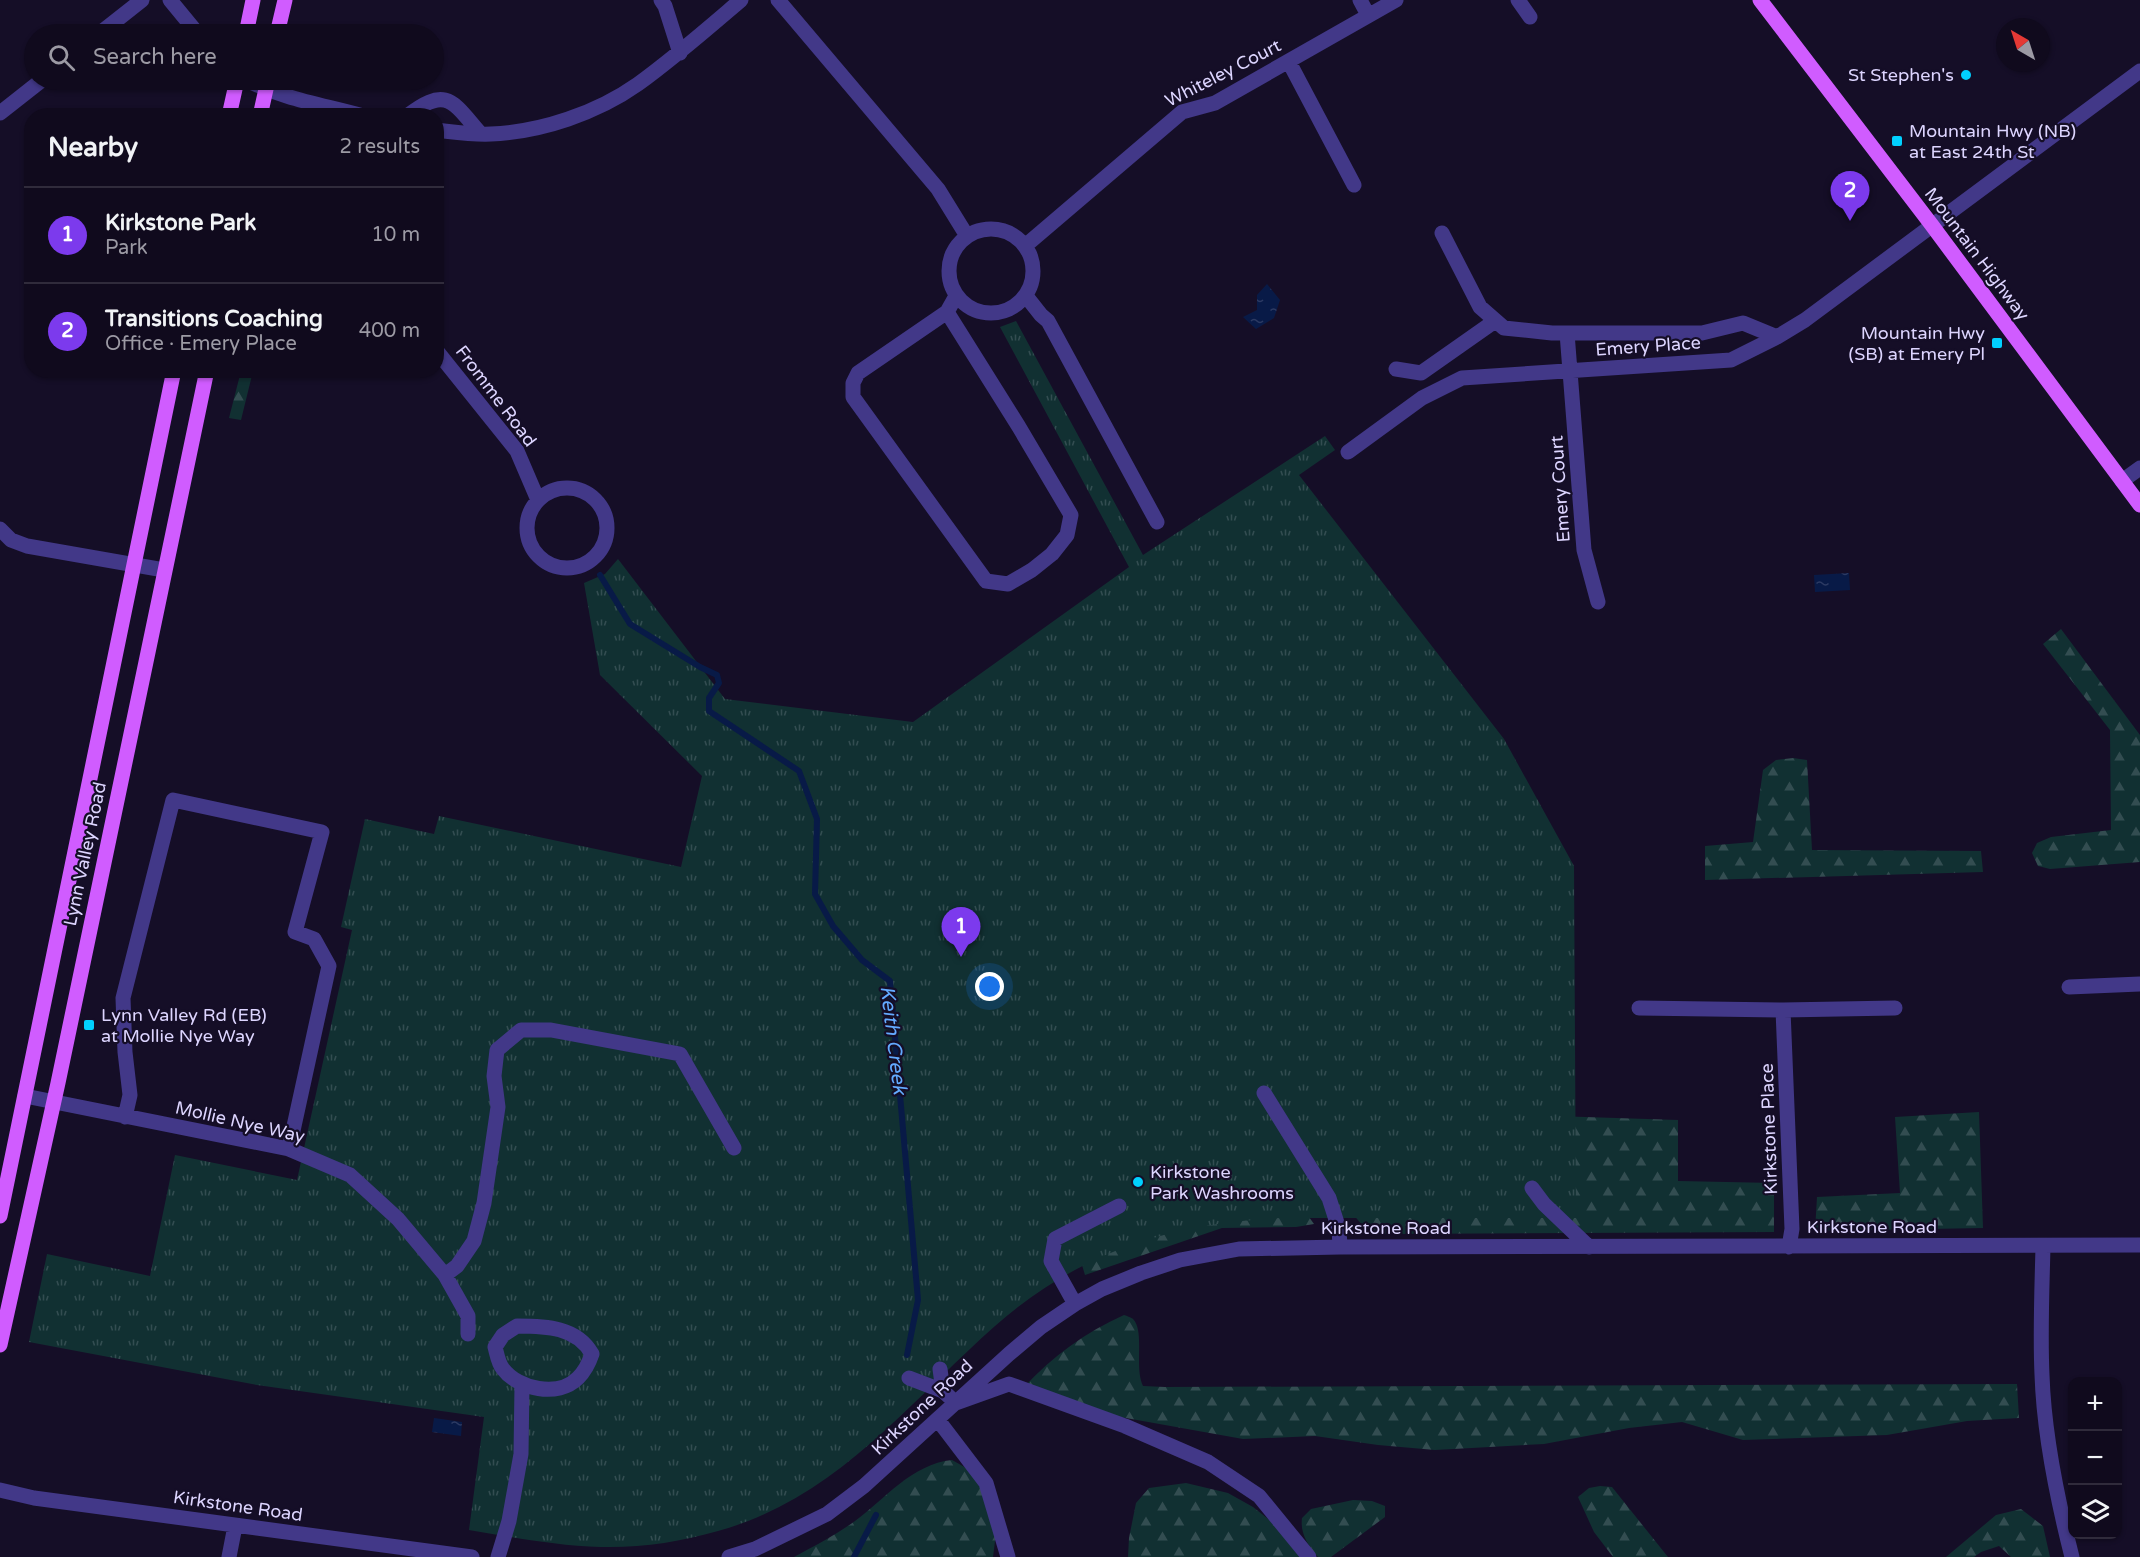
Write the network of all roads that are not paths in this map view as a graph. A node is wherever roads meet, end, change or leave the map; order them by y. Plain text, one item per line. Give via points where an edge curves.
1 (142, 0) edge
2 (170, 0) edge
3 (253, 0) edge
4 (285, 0) edge
5 (661, 0) edge
6 (741, 0) edge
7 (778, 0) edge
8 (1360, 0) edge
9 (1396, 0) edge
10 (1518, 0) edge
11 (1760, 0) edge
12 (1368, 15) junction
13 (1530, 17) dead end
14 (112, 24) edge
15 (190, 24) edge
16 (248, 24) edge
17 (279, 24) edge
18 (680, 52) junction
19 (1288, 62) junction
20 (2140, 70) edge
21 (29, 90) edge
22 (235, 90) edge
23 (266, 90) edge
24 (285, 90) edge
25 (231, 108) edge
26 (262, 108) edge
27 (339, 108) edge
28 (417, 108) edge
29 (0, 113) edge
30 (444, 131) edge
31 (480, 133) junction
32 (1354, 185) dead end
33 (1931, 224) junction
34 (1442, 232) dead end
35 (967, 236) junction
36 (1025, 246) junction
37 (956, 296) junction
38 (1026, 296) junction
39 (946, 312) junction
40 (1496, 321) junction
41 (1568, 333) junction
42 (1777, 337) junction
43 (444, 360) edge
44 (1396, 369) dead end
45 (1571, 371) junction
46 (172, 378) edge
47 (205, 378) edge
48 (1348, 453) dead end
49 (2140, 468) edge
50 (2122, 481) junction
51 (538, 500) junction
52 (2140, 505) edge
53 (1157, 522) dead end
54 (0, 529) edge
55 (132, 565) junction
56 (164, 570) junction
57 (1598, 602) dead end
58 (2140, 984) edge
59 (2069, 987) dead end
60 (1639, 1008) dead end
61 (1895, 1008) dead end
62 (1783, 1010) junction
63 (1264, 1094) dead end
64 (25, 1096) junction
65 (54, 1101) junction
66 (125, 1117) junction
67 (734, 1148) dead end
68 (289, 1149) junction
69 (1532, 1188) dead end
70 (1119, 1206) dead end
71 (0, 1215) edge
72 (2140, 1245) edge
73 (2043, 1246) junction
74 (1340, 1247) junction
75 (1589, 1247) junction
76 (1789, 1247) junction
77 (445, 1275) junction
78 (1075, 1304) junction
79 (468, 1334) dead end
80 (0, 1346) edge
81 (940, 1369) dead end
82 (909, 1378) dead end
83 (522, 1385) junction
84 (943, 1391) junction
85 (956, 1403) junction
86 (938, 1420) junction
87 (0, 1490) edge
88 (235, 1526) junction
89 (229, 1557) edge
90 (472, 1557) edge
91 (498, 1557) edge
92 (729, 1557) edge
93 (1008, 1557) edge
94 (1309, 1557) edge
95 (2072, 1557) edge

1 - 14 street
2 - 15 street
3 - 16 main road
4 - 17 main road
5 - 18 street
6 - 18 street
7 - 35 street via 938,189
8 - 12 street
9 - 12 street, Whiteley Court
10 - 13 street
11 - 33 main road, Mountain Highway
12 - 19 street, Whiteley Court
18 - 31 street via 636,85 596,107 543,125
19 - 32 street
19 - 36 street, Whiteley Court via 1215,103 1182,112
20 - 33 street, Emery Place
21 - 29 street
22 - 25 main road
23 - 26 main road
24 - 27 street
28 - 31 street via 445,98
30 - 31 street
33 - 42 street, Emery Place
33 - 50 main road, Mountain Highway
34 - 40 street via 1480,307
35 - 36 street via 995,228 1008,232
35 - 37 street via 956,247 949,263
36 - 38 street via 1033,262 1034,276
37 - 38 street via 969,308 998,313 1014,308
37 - 39 street
38 - 53 street via 1048,321
39 - 39 street via 1071,515 1067,535 1052,554 1008,584 986,580 853,397 858,373
40 - 41 street via 1504,328
40 - 44 street via 1420,373
41 - 42 street via 1702,333 1743,322
41 - 45 street, Emery Court
42 - 45 street, Emery Place via 1731,360
43 - 51 street, Fromme Road via 517,451
45 - 48 street, Emery Place via 1462,378 1422,398
45 - 57 street, Emery Court via 1584,550
46 - 55 main road, Lynn Valley Road
47 - 56 main road, Lynn Valley Road
49 - 50 street
50 - 52 main road, Mountain Highway
51 - 51 street via 527,526 528,540 540,557 557,567 585,564 598,555 607,526 595,499 577,489 556,489
54 - 55 street via 10,540 27,546
55 - 56 street
55 - 64 main road, Lynn Valley Road
56 - 65 main road, Lynn Valley Road
58 - 59 street
60 - 62 street
61 - 62 street
62 - 76 street, Kirkstone Place via 1792,1229
63 - 74 street via 1329,1198
64 - 65 street, Mollie Nye Way
64 - 71 main road, Lynn Valley Road
65 - 66 street, Mollie Nye Way
65 - 80 main road, Lynn Valley Road
66 - 68 street, Mollie Nye Way
66 - 68 street via 130,1095 123,998 173,800 322,832 295,932 314,939 329,966
67 - 77 street via 680,1054 551,1030 520,1030 496,1050 498,1107 484,1203 474,1241 457,1266
68 - 77 street, Mollie Nye Way via 350,1175 398,1219
69 - 75 street
70 - 78 street via 1055,1239 1052,1261
72 - 73 street, Kirkstone Road
73 - 76 street, Kirkstone Road
73 - 95 street via 2045,1419
74 - 75 street, Kirkstone Road
74 - 78 street, Kirkstone Road via 1239,1249 1180,1260 1102,1289
75 - 76 street, Kirkstone Road
77 - 79 street, Mollie Nye Way via 468,1316
78 - 85 street, Kirkstone Road via 1009,1354
81 - 84 street
82 - 84 street
83 - 83 street via 501,1367 495,1347 503,1335 517,1326 575,1334 592,1354 577,1380 565,1386 550,1389
83 - 91 street via 521,1454
84 - 85 street
85 - 86 street, Kirkstone Road
85 - 94 street via 1009,1384 1125,1426 1208,1462 1259,1496
86 - 92 street, Kirkstone Road via 827,1514 755,1549
86 - 93 street via 986,1483
87 - 88 street, Kirkstone Road
88 - 89 street
88 - 90 street, Kirkstone Road

